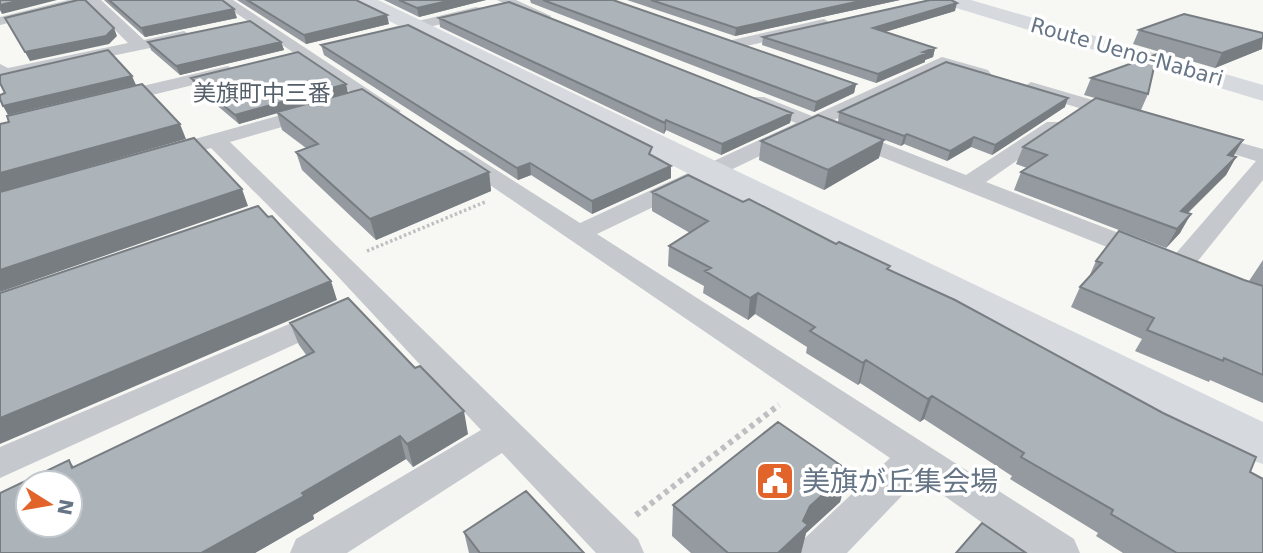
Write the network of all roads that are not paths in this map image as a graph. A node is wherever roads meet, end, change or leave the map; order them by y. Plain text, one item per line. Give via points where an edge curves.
1 (85, 0) edge
2 (93, 0) edge
3 (363, 0) edge
4 (950, 0) edge
5 (513, 1) edge
6 (236, 16) edge
7 (839, 20) edge
8 (0, 21) edge
9 (562, 23) edge
10 (415, 26) junction
11 (204, 32) edge
12 (378, 35) edge
13 (141, 45) junction
14 (760, 52) edge
15 (250, 66) edge
16 (0, 69) edge
17 (850, 83) edge
18 (876, 92) junction
19 (738, 93) edge
20 (1263, 93) edge
21 (347, 102) junction
22 (92, 104) edge
23 (1086, 104) junction
24 (1136, 119) edge
25 (813, 123) junction
26 (1187, 134) edge
27 (215, 140) junction
28 (1263, 156) edge
29 (134, 163) edge
30 (1263, 166) edge
31 (712, 171) junction
32 (969, 183) junction
33 (577, 234) junction
34 (1179, 266) junction
35 (1203, 275) edge
36 (373, 298) junction
37 (506, 432) junction
38 (1263, 444) edge
39 (916, 457) junction
40 (0, 463) edge
41 (615, 545) edge
42 (311, 553) edge
43 (819, 553) edge
44 (1059, 553) edge

1 - 8 street
2 - 13 street
3 - 10 street
4 - 20 street, Route Ueno-Nabari
5 - 9 street
5 - 10 street
6 - 21 street via 303,53
7 - 14 street via 728,41
10 - 12 street
10 - 31 street
11 - 13 street
13 - 16 street via 2,74
15 - 22 street
17 - 18 street
18 - 23 street via 942,62
18 - 25 street
19 - 25 street
21 - 27 street
21 - 33 street via 424,133
23 - 24 street
23 - 32 street
25 - 31 street
25 - 32 street
26 - 28 street
27 - 29 street
27 - 36 street via 269,211 340,262
30 - 34 street
31 - 33 street
31 - 38 street
32 - 34 street
33 - 39 street
34 - 35 street
36 - 37 street
36 - 40 street
37 - 41 street
37 - 42 street
39 - 43 street
39 - 44 street

